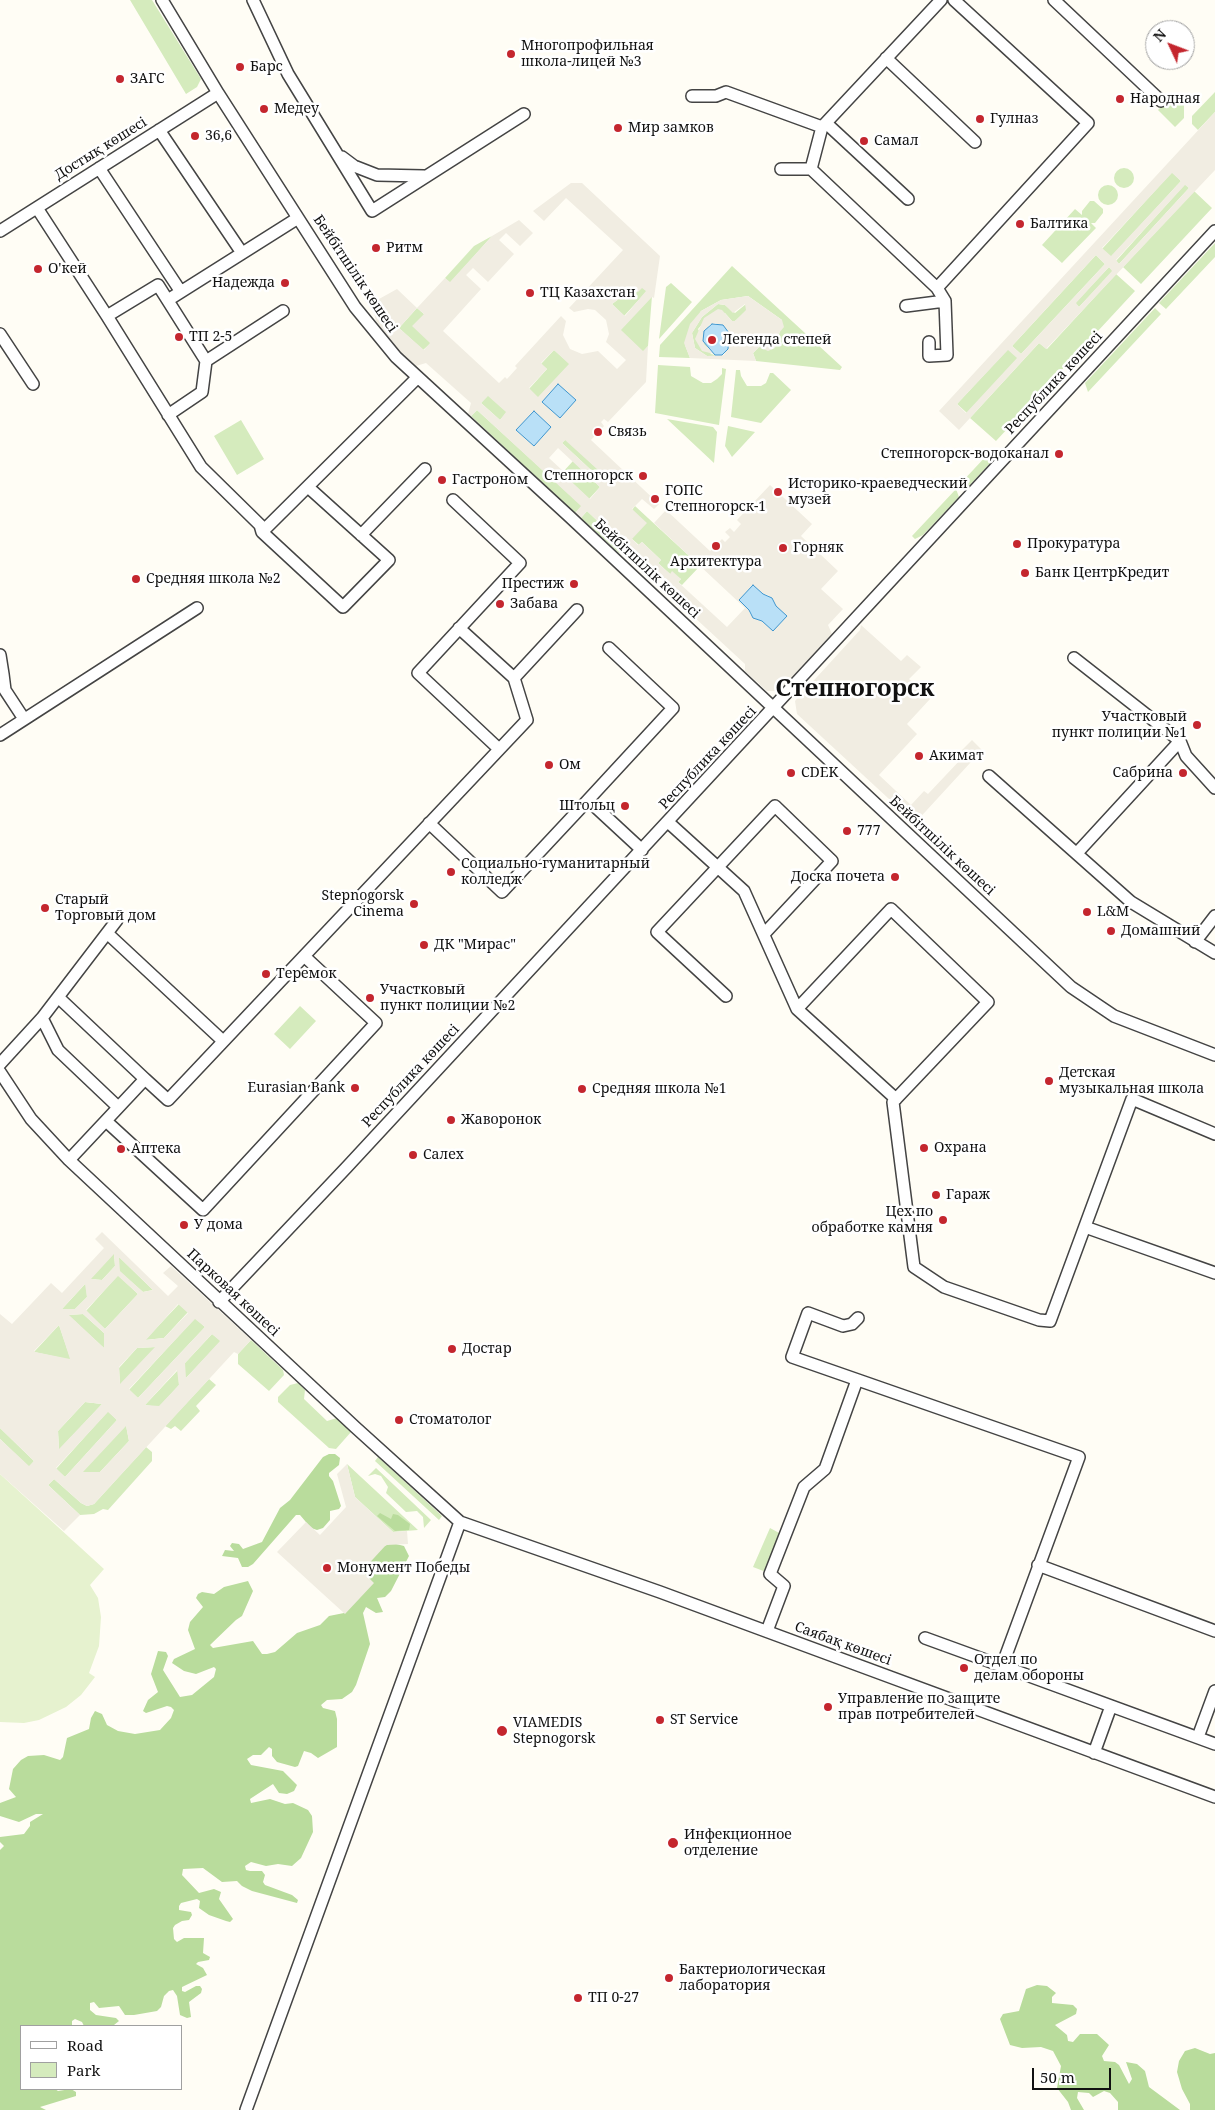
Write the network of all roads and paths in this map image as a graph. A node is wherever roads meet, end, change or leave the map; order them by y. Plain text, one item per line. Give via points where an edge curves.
1 (162, 0) edge
2 (253, 0) edge
3 (941, 0) edge
4 (954, 0) edge
5 (1054, 0) edge
6 (886, 58) junction
7 (218, 92) junction
8 (692, 96) dead end
9 (1161, 101) dead end
10 (524, 114) dead end
11 (824, 125) junction
12 (160, 130) junction
13 (975, 142) dead end
14 (334, 149) junction
15 (100, 168) junction
16 (780, 169) dead end
17 (811, 169) junction
18 (426, 176) junction
19 (908, 199) dead end
20 (36, 208) junction
21 (298, 218) junction
22 (0, 231) edge
23 (1215, 231) edge
24 (242, 253) junction
25 (937, 288) junction
26 (181, 292) junction
27 (168, 300) junction
28 (944, 301) junction
29 (906, 306) dead end
30 (283, 311) dead end
31 (107, 316) junction
32 (0, 334) edge
33 (929, 342) dead end
34 (206, 361) junction
35 (417, 378) junction
36 (33, 384) dead end
37 (168, 415) junction
38 (424, 469) dead end
39 (308, 487) junction
40 (453, 500) dead end
41 (262, 532) junction
42 (361, 535) junction
43 (197, 608) dead end
44 (577, 610) dead end
45 (459, 628) junction
46 (609, 648) dead end
47 (0, 655) edge
48 (1074, 658) dead end
49 (1, 675) edge
50 (514, 678) junction
51 (774, 709) junction
52 (24, 720) junction
53 (0, 735) edge
54 (1180, 741) junction
55 (499, 749) junction
56 (990, 776) dead end
57 (1215, 788) edge
58 (588, 800) junction
59 (668, 822) junction
60 (429, 823) junction
61 (642, 850) junction
62 (1077, 853) junction
63 (717, 866) junction
64 (1215, 916) edge
65 (117, 920) dead end
66 (107, 933) junction
67 (764, 934) junction
68 (1196, 942) junction
69 (1215, 953) edge
70 (304, 956) junction
71 (726, 996) dead end
72 (58, 997) junction
73 (797, 1009) junction
74 (42, 1018) junction
75 (223, 1041) junction
76 (1215, 1055) edge
77 (0, 1064) edge
78 (0, 1072) edge
79 (145, 1079) junction
80 (896, 1099) junction
81 (118, 1107) junction
82 (106, 1121) junction
83 (1215, 1134) edge
84 (69, 1160) junction
85 (1085, 1226) junction
86 (1214, 1270) edge
87 (219, 1302) junction
88 (858, 1318) dead end
89 (858, 1380) junction
90 (460, 1522) junction
91 (1038, 1565) junction
92 (1215, 1631) edge
93 (767, 1632) junction
94 (925, 1638) dead end
95 (1002, 1666) junction
96 (1215, 1691) edge
97 (1111, 1706) junction
98 (1198, 1738) junction
99 (1215, 1744) edge
100 (1094, 1752) junction
101 (1215, 1797) edge
102 (246, 2110) edge

1 - 7 street, Бейбітшілік көшесі
2 - 14 street via 288,74
3 - 6 street
4 - 25 street via 1088,123
5 - 9 street
6 - 11 street
6 - 13 street
7 - 12 street, Достық көшесі
7 - 21 street, Бейбітшілік көшесі
8 - 11 street via 716,96 726,92
10 - 18 street
11 - 17 street
11 - 19 street
12 - 15 street, Достық көшесі
12 - 24 street
14 - 18 street via 349,163 366,172 390,177
14 - 18 street via 372,211
15 - 20 street, Достық көшесі
15 - 26 street
16 - 17 street
17 - 25 street
20 - 22 street, Достық көшесі
20 - 31 street
21 - 24 street
21 - 35 street, Бейбітшілік көшесі via 355,307
23 - 51 street, Республика көшесі
24 - 26 street
25 - 28 street
26 - 27 street
27 - 31 street via 158,285
27 - 34 street
28 - 29 street
28 - 33 street via 947,355 929,356
30 - 34 street
31 - 37 street
32 - 36 street
34 - 37 street via 202,392
35 - 39 street
35 - 51 street, Бейбітшілік көшесі
37 - 41 street via 200,467 260,525
38 - 42 street
39 - 41 street
39 - 42 street
40 - 45 street via 520,563
41 - 42 street via 344,607 388,560
43 - 52 street
44 - 50 street
45 - 50 street
45 - 55 street via 418,673
46 - 58 street via 673,708
47 - 49 street
48 - 54 street
49 - 52 street via 5,690
50 - 55 street via 527,720
51 - 59 street, Республика көшесі
51 - 76 street, Бейбітшілік көшесі via 1071,986 1114,1016
52 - 53 street
54 - 57 street via 1186,756
54 - 62 street
55 - 60 street
56 - 62 street
58 - 60 street via 502,892
58 - 61 street
59 - 61 street, Республика көшесі
59 - 63 street
60 - 70 street
61 - 87 street, Республика көшесі
62 - 68 street via 1131,902
63 - 67 street via 744,891
63 - 67 street via 774,806 832,861
63 - 71 street via 657,932
64 - 68 street
65 - 66 street
66 - 72 street
66 - 75 street
67 - 73 street
68 - 69 street
70 - 75 street
70 - 82 street via 376,1023 203,1210
72 - 74 street
72 - 79 street
73 - 80 street
73 - 80 street via 890,909 988,1002
74 - 77 street
74 - 81 street via 58,1050
75 - 79 street via 168,1100
78 - 84 street, Парковая көшесі via 31,1119
79 - 81 street
80 - 85 street via 893,1102 914,1267 944,1287 1050,1321
81 - 82 street
82 - 84 street
83 - 85 street via 1132,1099
84 - 87 street, Парковая көшесі
85 - 86 street
87 - 90 street, Парковая көшесі
88 - 89 street via 843,1326 808,1313 792,1357
89 - 91 street via 1078,1457
89 - 93 street via 825,1469 804,1487 770,1574 784,1586
90 - 93 street, Саябақ көшесі
90 - 102 street
91 - 92 street
91 - 95 street
93 - 100 street, Саябақ көшесі
94 - 95 street
95 - 97 street
96 - 98 street
97 - 98 street
97 - 100 street
98 - 99 street
100 - 101 street, Саябақ көшесі

